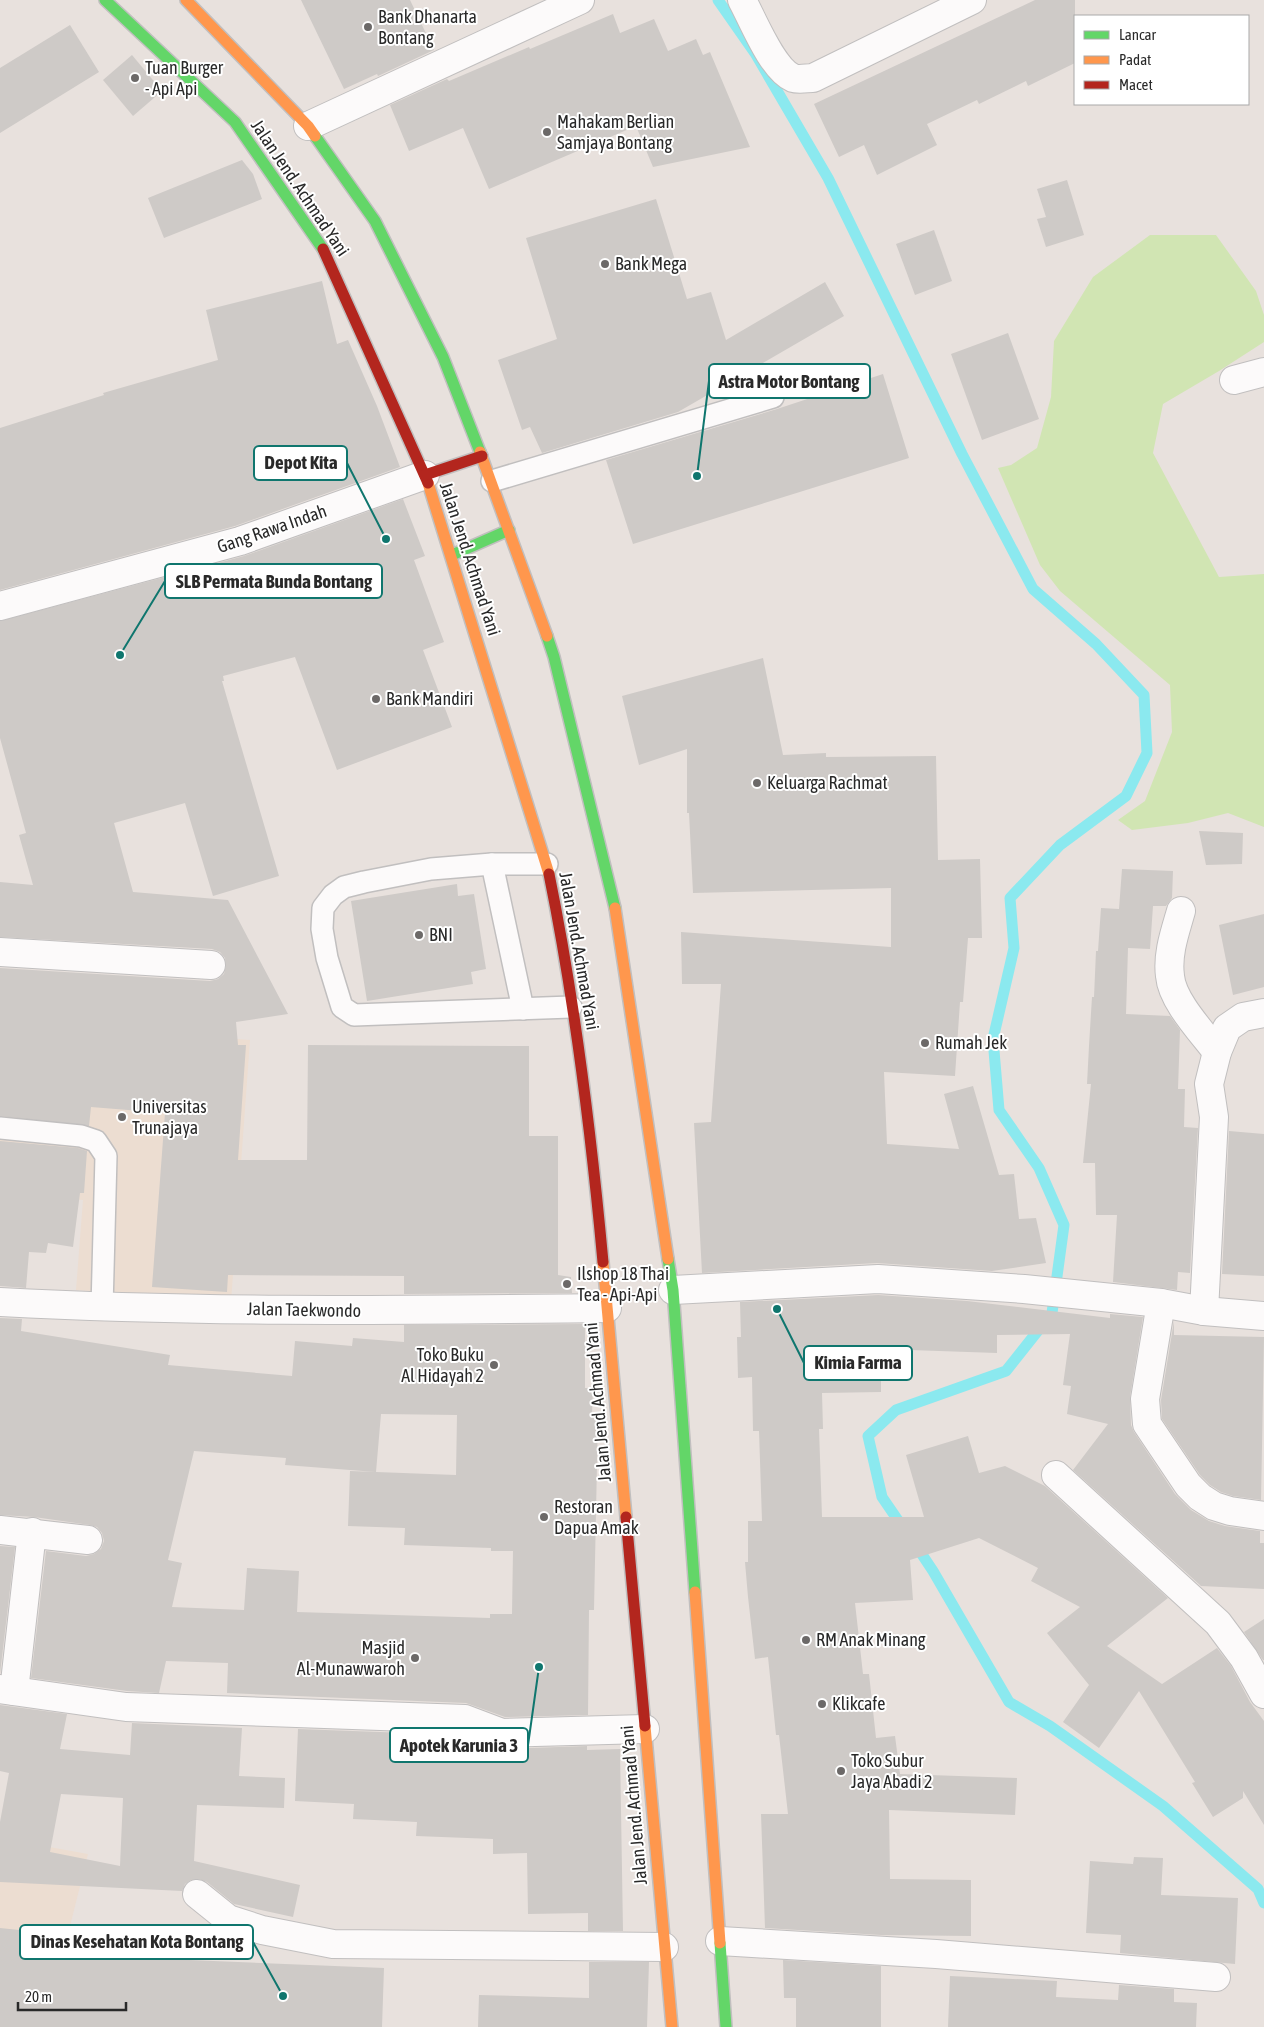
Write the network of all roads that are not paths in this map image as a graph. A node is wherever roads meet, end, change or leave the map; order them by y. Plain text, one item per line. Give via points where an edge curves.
1 (105, 0) edge
2 (186, 0) edge
3 (580, 0) edge
4 (742, 0) edge
5 (972, 0) edge
6 (308, 126) junction
7 (1264, 372) edge
8 (1234, 380) dead end
9 (773, 397) dead end
10 (482, 456) junction
11 (425, 475) junction
12 (492, 481) junction
13 (509, 530) junction
14 (452, 555) junction
15 (0, 606) edge
16 (492, 864) junction
17 (547, 864) junction
18 (1181, 911) dead end
19 (0, 952) edge
20 (211, 965) dead end
21 (571, 1007) junction
22 (523, 1009) junction
23 (1264, 1013) edge
24 (1217, 1052) junction
25 (0, 1128) edge
26 (673, 1290) junction
27 (0, 1302) edge
28 (1161, 1303) junction
29 (102, 1308) junction
30 (607, 1308) junction
31 (1204, 1311) junction
32 (1264, 1316) edge
33 (1056, 1474) dead end
34 (1264, 1516) edge
35 (0, 1530) edge
36 (32, 1532) junction
37 (88, 1540) dead end
38 (7, 1690) edge
39 (1264, 1694) edge
40 (645, 1729) junction
41 (197, 1894) dead end
42 (720, 1941) junction
43 (664, 1947) junction
44 (1216, 1977) dead end
45 (672, 2027) edge
46 (726, 2027) edge

1 - 11 street, Jalan Jend. Achmad Yani via 235,122 327,254
2 - 6 street, Jalan Jend. Achmad Yani
3 - 6 street
4 - 5 street via 772,56 783,71 794,78 813,78
6 - 10 street, Jalan Jend. Achmad Yani via 375,221 443,357
7 - 8 street
9 - 12 lane
10 - 11 street
10 - 12 street, Jalan Jend. Achmad Yani
11 - 14 street, Jalan Jend. Achmad Yani
11 - 15 street, Gang Rawa Indah via 240,541
12 - 13 street, Jalan Jend. Achmad Yani
13 - 14 street
13 - 26 street, Jalan Jend. Achmad Yani via 554,657 616,911
14 - 17 street, Jalan Jend. Achmad Yani
16 - 17 lane
16 - 22 lane
16 - 22 lane via 423,871 344,887 324,908 322,928 327,958 342,1007 354,1015
17 - 21 street, Jalan Jend. Achmad Yani
18 - 24 street via 1172,941 1170,978 1177,997
19 - 20 street
21 - 22 lane
21 - 30 street, Jalan Jend. Achmad Yani via 594,1162
23 - 24 street via 1243,1017 1227,1028
24 - 31 street via 1209,1084 1214,1117
25 - 29 lane via 81,1136 96,1141 106,1156
26 - 28 street via 878,1280 1024,1289
26 - 42 street, Jalan Jend. Achmad Yani
27 - 29 street, Jalan Taekwondo
28 - 31 street
28 - 34 street via 1145,1399 1147,1424 1200,1497 1230,1511
29 - 30 street, Jalan Taekwondo via 348,1311
30 - 40 street, Jalan Jend. Achmad Yani
31 - 32 street
33 - 39 street via 1218,1623 1244,1658
35 - 36 street
36 - 37 street
36 - 38 street
38 - 40 street via 126,1707 458,1719 502,1733
40 - 43 street, Jalan Jend. Achmad Yani
41 - 43 street via 228,1919 270,1932 333,1944
42 - 44 street via 936,1954
42 - 46 street, Jalan Jend. Achmad Yani
43 - 45 street, Jalan Jend. Achmad Yani

